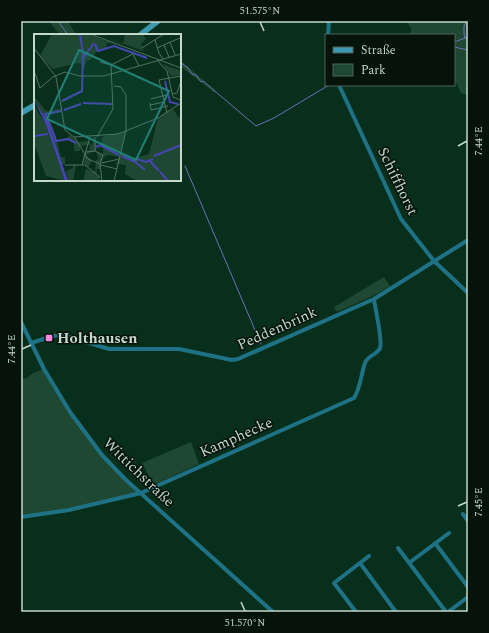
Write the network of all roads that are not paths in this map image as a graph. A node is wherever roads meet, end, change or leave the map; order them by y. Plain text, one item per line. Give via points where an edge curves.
1 (158, 21) edge
2 (329, 21) edge
3 (141, 34) edge
4 (328, 34) edge
5 (339, 86) edge
6 (34, 106) edge
7 (21, 113) edge
8 (468, 240) edge
9 (434, 261) junction
10 (468, 293) edge
11 (374, 299) junction
12 (21, 322) edge
13 (23, 331) edge
14 (31, 343) junction
15 (141, 493) junction
16 (463, 514) dead end
17 (21, 517) edge
18 (468, 521) edge
19 (449, 533) dead end
20 (435, 543) junction
21 (398, 548) dead end
22 (369, 556) dead end
23 (360, 563) junction
24 (409, 563) junction
25 (468, 587) edge
26 (468, 597) edge
27 (273, 612) edge
28 (355, 612) edge
29 (396, 612) edge
30 (447, 612) edge

1 - 3 street
2 - 4 street
5 - 9 street, Schiffhorst via 401,219
6 - 7 street
8 - 9 street, Peddenbrink
9 - 10 street, Schiffhorst
9 - 11 street, Peddenbrink
11 - 14 street, Peddenbrink via 235,360 179,349 109,349 63,336 53,336
11 - 15 street, Kamphecke via 381,344 377,352 366,361 354,398
12 - 13 street, Wittichstraße
13 - 14 street, Wittichstraße
14 - 15 street, Wittichstraße via 80,427 107,460
15 - 17 street, Kamphecke via 69,510
15 - 27 street, Wittichstraße
16 - 18 street
19 - 20 street
20 - 24 street
20 - 25 street
21 - 24 street
22 - 23 street
23 - 28 street via 334,583
23 - 29 street
24 - 30 street
26 - 30 street

